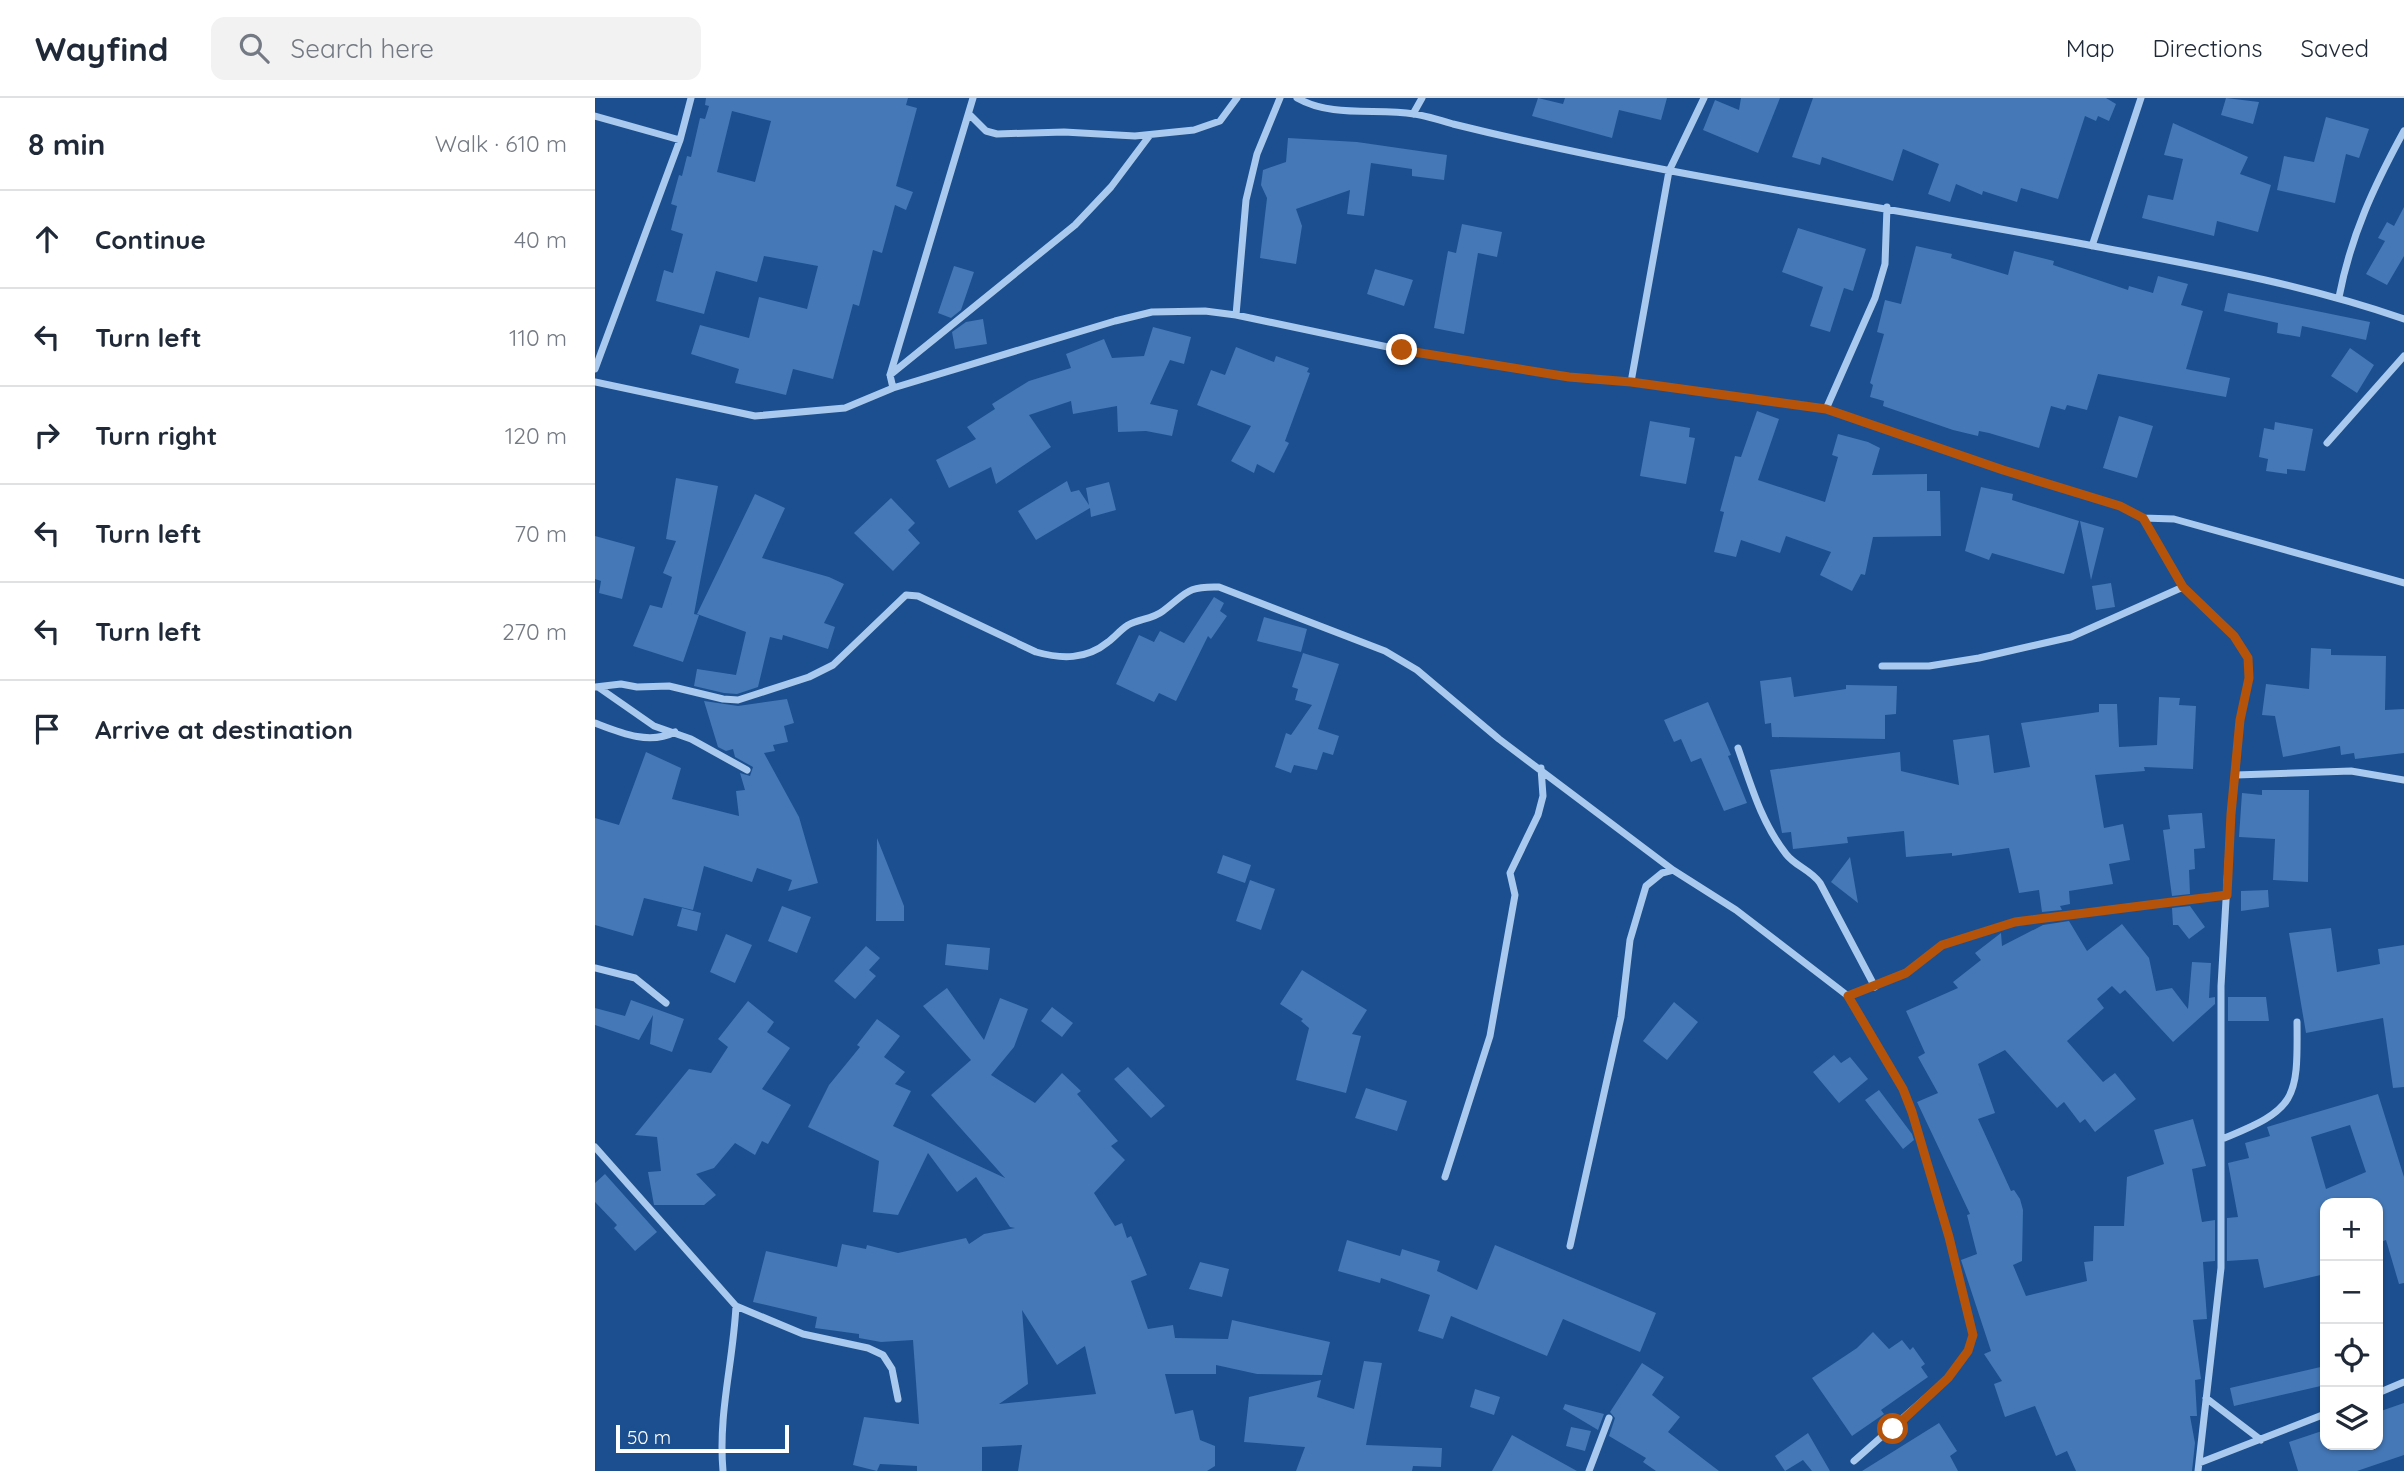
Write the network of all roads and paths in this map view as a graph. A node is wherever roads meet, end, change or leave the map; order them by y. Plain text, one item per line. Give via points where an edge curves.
1 (691, 98) edge
2 (973, 98) edge
3 (1237, 98) edge
4 (1280, 98) edge
5 (1297, 98) edge
6 (1422, 98) edge
7 (1704, 98) edge
8 (2141, 98) edge
9 (969, 114) junction
10 (1413, 114) junction
11 (595, 116) edge
12 (2404, 131) edge
13 (1150, 135) junction
14 (680, 140) junction
15 (2401, 140) edge
16 (1669, 171) junction
17 (1887, 207) junction
18 (2092, 246) junction
19 (2339, 297) junction
20 (1236, 315) junction
21 (2404, 319) edge
22 (2404, 356) edge
23 (595, 369) edge
24 (890, 375) junction
25 (595, 382) edge
26 (1631, 382) junction
27 (893, 388) junction
28 (1826, 409) junction
29 (2327, 443) dead end
30 (2143, 518) junction
31 (2404, 583) edge
32 (2183, 587) junction
33 (1882, 666) dead end
34 (596, 687) edge
35 (595, 723) edge
36 (675, 732) junction
37 (1738, 748) dead end
38 (1541, 768) junction
39 (747, 769) dead end
40 (2236, 775) junction
41 (2404, 780) edge
42 (1673, 870) junction
43 (2227, 895) junction
44 (595, 968) edge
45 (1875, 986) junction
46 (1848, 996) junction
47 (666, 1003) dead end
48 (2297, 1022) dead end
49 (2222, 1139) junction
50 (595, 1147) edge
51 (1445, 1177) dead end
52 (1570, 1245) dead end
53 (736, 1306) junction
54 (2404, 1382) edge
55 (2383, 1391) edge
56 (2206, 1398) junction
57 (898, 1399) dead end
58 (2320, 1416) edge
59 (1609, 1418) dead end
60 (2261, 1440) junction
61 (1854, 1461) dead end
62 (2198, 1467) edge
63 (723, 1471) edge
64 (1589, 1471) edge

1 - 14 street
2 - 9 street
3 - 13 street via 1220,121 1194,130
4 - 20 street via 1257,154 1246,200
5 - 10 street via 1352,112
6 - 10 street
7 - 16 street
8 - 18 street
9 - 13 street via 986,131 997,134
9 - 24 street
10 - 16 street
11 - 14 street
12 - 15 street
13 - 24 street via 1075,225
14 - 23 street
15 - 19 street via 2359,220
16 - 17 street
16 - 26 street
17 - 18 street
17 - 28 street via 1885,264 1875,298
18 - 19 street via 2237,272
19 - 21 street
20 - 26 street via 1402,350 1569,377
20 - 27 street via 1151,313 1115,320
22 - 29 street
24 - 27 street
25 - 27 street via 755,416 845,408
26 - 28 street
28 - 30 street via 2120,506
30 - 31 street via 2174,519
30 - 32 street
32 - 33 street via 2071,637 1929,666
32 - 40 street via 2234,636 2248,658
34 - 36 street via 655,726
34 - 38 street via 669,686 738,699 832,665 906,595 918,596 1036,652 1056,657 1083,655 1130,624 1164,611 1186,592 1219,587 1385,651 1417,670
35 - 36 street via 648,738
36 - 39 street
37 - 45 street via 1762,817 1788,857 1820,883
38 - 42 street
38 - 51 street via 1538,815 1510,873 1515,895 1490,1036
40 - 41 street via 2351,771
40 - 43 street
42 - 46 street via 1736,909
42 - 52 street via 1646,886 1630,940 1621,1017
43 - 45 street via 2015,922 1942,945 1906,973
43 - 49 street via 2221,986
44 - 47 street via 635,978
45 - 46 street
46 - 61 street via 1912,1112 1973,1335 1968,1351 1948,1378
48 - 49 street via 2298,1065 2292,1096 2269,1120
49 - 56 street via 2221,1268
50 - 53 street
53 - 57 street via 803,1334 868,1348 883,1356 892,1369
53 - 63 street via 734,1350 722,1411
54 - 55 street
56 - 60 street
56 - 62 street
58 - 60 street
59 - 64 street
60 - 62 street

